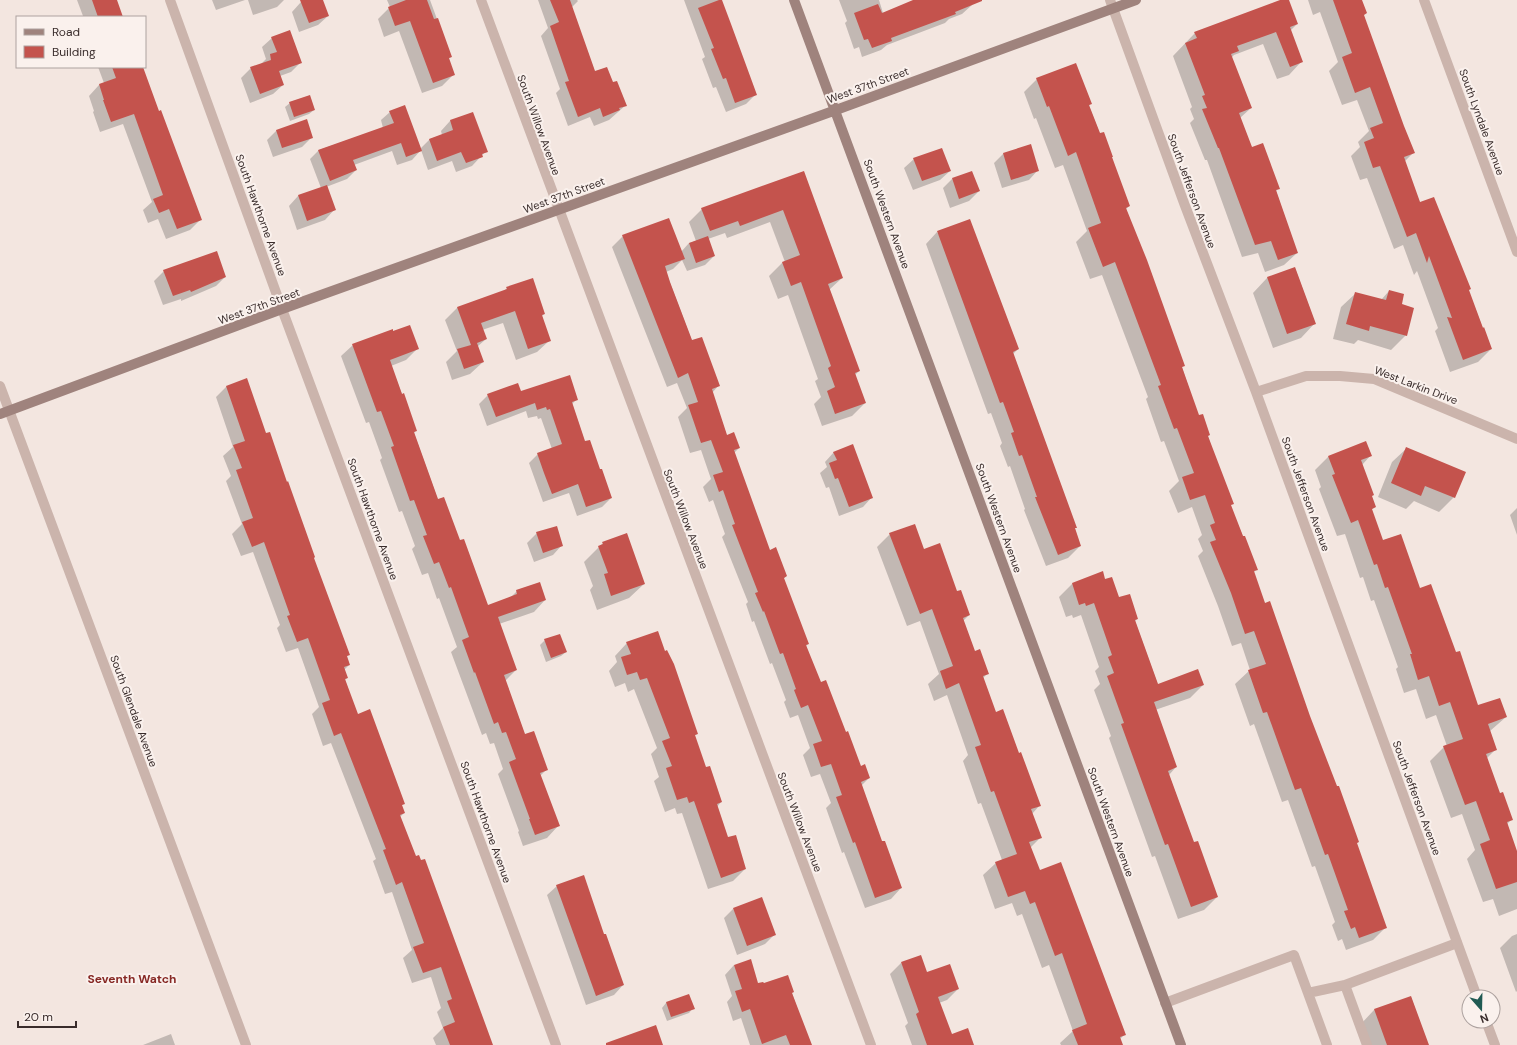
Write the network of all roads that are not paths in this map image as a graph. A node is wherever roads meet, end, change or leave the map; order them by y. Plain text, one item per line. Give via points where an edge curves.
1 (170, 0) edge
2 (481, 0) edge
3 (794, 0) edge
4 (1136, 0) edge
5 (1424, 0) edge
6 (1112, 4) edge
7 (836, 110) junction
8 (558, 210) junction
9 (1517, 252) edge
10 (282, 310) junction
11 (0, 386) edge
12 (1256, 392) junction
13 (4, 412) edge
14 (1517, 439) edge
15 (1457, 943) junction
16 (1345, 984) junction
17 (1474, 989) edge
18 (1308, 993) junction
19 (1165, 1003) junction
20 (1489, 1029) edge
21 (246, 1045) edge
22 (556, 1045) edge
23 (870, 1045) edge
24 (1181, 1045) edge
25 (1327, 1045) edge
26 (1367, 1045) edge
27 (1495, 1045) edge

1 - 10 street, South Hawthorne Avenue
2 - 8 street, South Willow Avenue
3 - 7 street, South Western Avenue
4 - 6 street, West 37th Street
5 - 9 street, South Lyndale Avenue
6 - 7 street, West 37th Street
6 - 12 street, South Jefferson Avenue
7 - 8 street, West 37th Street
7 - 19 street, South Western Avenue
8 - 10 street, West 37th Street
8 - 23 street, South Willow Avenue
10 - 13 street, West 37th Street
10 - 22 street, South Hawthorne Avenue
11 - 13 street, South Glendale Avenue
12 - 14 street, West Larkin Drive via 1306,376 1374,380
12 - 15 street, South Jefferson Avenue
13 - 21 street, South Glendale Avenue
15 - 16 street
15 - 17 street, South Jefferson Avenue
16 - 18 street
16 - 26 street
18 - 19 street via 1294,954
18 - 25 street
19 - 24 street, South Western Avenue
20 - 27 street

